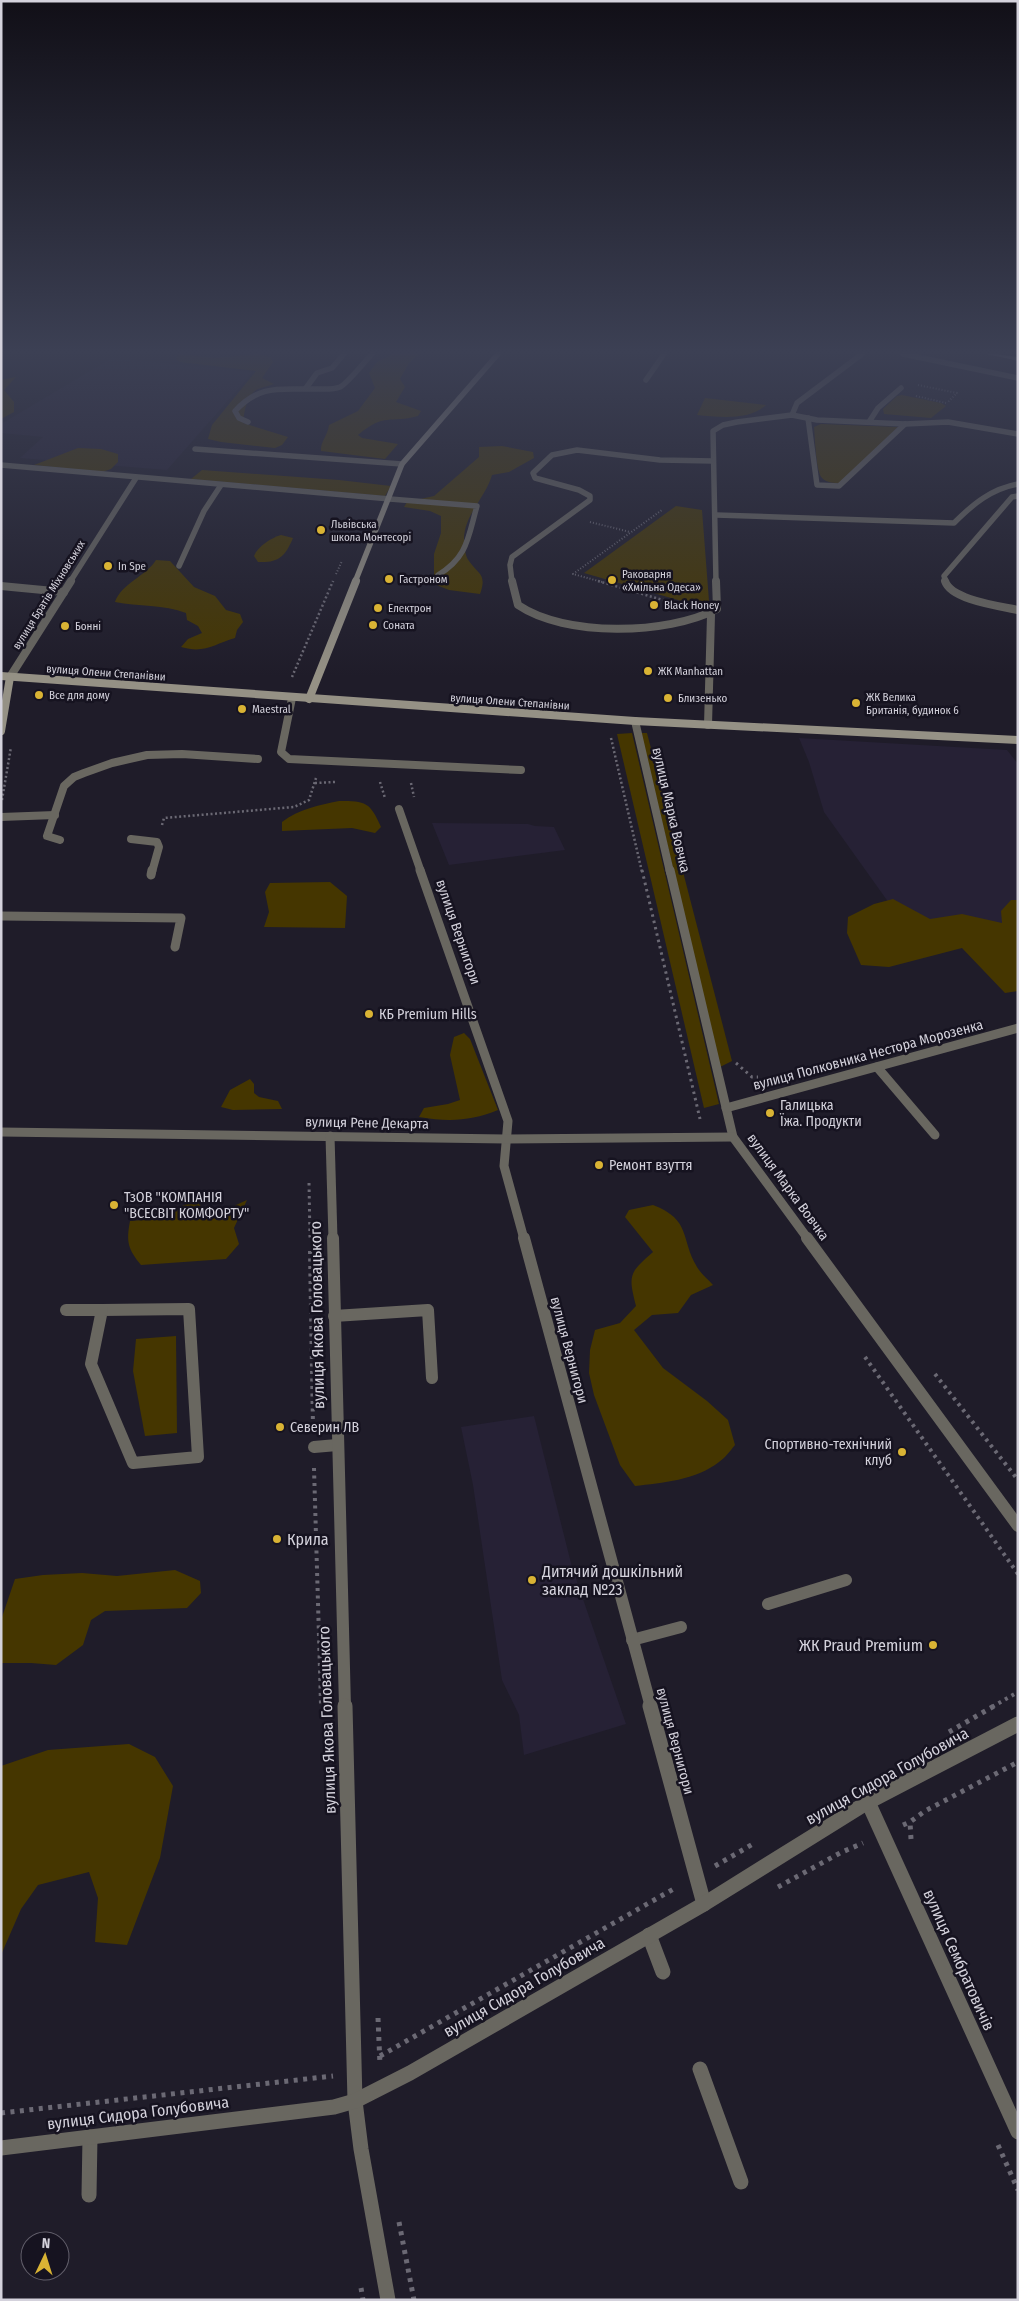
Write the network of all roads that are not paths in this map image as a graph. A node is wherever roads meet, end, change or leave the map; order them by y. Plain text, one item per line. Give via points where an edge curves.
1 (366, 461) edge
2 (404, 461) edge
3 (545, 461) edge
4 (713, 461) edge
5 (814, 461) edge
6 (865, 461) edge
7 (402, 464) junction
8 (1, 465) edge
9 (136, 478) junction
10 (1018, 484) edge
11 (221, 485) junction
12 (1018, 496) edge
13 (390, 499) junction
14 (716, 515) junction
15 (179, 566) dead end
16 (438, 575) dead end
17 (1, 586) edge
18 (64, 592) junction
19 (1018, 610) edge
20 (711, 615) junction
21 (1, 676) edge
22 (10, 677) junction
23 (292, 698) junction
24 (309, 699) junction
25 (635, 721) junction
26 (708, 725) junction
27 (1, 731) edge
28 (1018, 740) edge
29 (258, 759) dead end
30 (521, 770) dead end
31 (399, 809) road end
32 (55, 815) junction
33 (1, 817) edge
34 (60, 840) dead end
35 (131, 840) dead end
36 (151, 875) dead end
37 (1, 916) edge
38 (175, 947) dead end
39 (1018, 1028) edge
40 (877, 1066) junction
41 (726, 1108) junction
42 (1, 1132) edge
43 (935, 1135) dead end
44 (330, 1136) junction
45 (733, 1137) junction
46 (506, 1139) junction
47 (66, 1310) dead end
48 (102, 1310) junction
49 (334, 1316) junction
50 (432, 1378) dead end
51 (337, 1445) junction
52 (314, 1447) dead end
53 (1018, 1526) edge
54 (846, 1580) dead end
55 (768, 1604) dead end
56 (681, 1627) dead end
57 (632, 1640) junction
58 (1018, 1724) edge
59 (868, 1802) junction
60 (704, 1904) junction
61 (649, 1935) junction
62 (663, 1972) dead end
63 (700, 2069) dead end
64 (356, 2100) junction
65 (1018, 2132) edge
66 (90, 2137) junction
67 (1, 2148) edge
68 (741, 2182) dead end
69 (89, 2195) dead end
70 (388, 2300) edge

1 - 7 street
2 - 7 street
3 - 20 street via 533,473 535,478 579,490 590,496 590,500 512,556 510,562 518,605 530,613 587,627 660,626
4 - 14 street
5 - 6 street via 817,484 832,486 839,486
7 - 13 street
8 - 9 street
9 - 11 street
9 - 18 street, вулиця Братів Міхновських
10 - 14 street via 988,491 954,523
11 - 13 street
11 - 15 street via 204,511
12 - 19 street via 1012,497 944,576 947,586 956,594
13 - 16 street via 477,506 464,551 451,567
13 - 24 street
14 - 20 street via 719,602
17 - 18 street
18 - 22 street, вулиця Братів Міхновських
20 - 26 street
21 - 22 street, вулиця Олени Степанівни
22 - 23 street, вулиця Олени Степанівни
22 - 27 street, вулиця Братів Міхновських
23 - 24 street, вулиця Олени Степанівни
23 - 30 street via 281,752 289,759
24 - 25 street, вулиця Олени Степанівни
25 - 26 street, вулиця Олени Степанівни
25 - 41 street, вулиця Марка Вовчка
26 - 28 street, вулиця Олени Степанівни
29 - 32 street via 182,754 147,755 112,763 74,777 64,786
31 - 46 street, вулиця Вернигори via 508,1121
32 - 33 street
32 - 34 street via 47,836
35 - 36 street via 157,842 159,847
37 - 38 street via 182,918
39 - 40 street, вулиця Полковника Нестора Морозенка
40 - 41 street, вулиця Полковника Нестора Морозенка
40 - 43 street
41 - 45 street, вулиця Марка Вовчка
42 - 44 street, вулиця Рене Декарта
44 - 46 street, вулиця Рене Декарта
44 - 49 street, вулиця Якова Головацького
45 - 46 street, вулиця Рене Декарта
45 - 53 street, вулиця Марка Вовчка
46 - 57 street, вулиця Вернигори via 504,1166
47 - 48 street
48 - 48 street via 189,1309 198,1458 133,1463 91,1364
49 - 50 street via 428,1310
49 - 51 street, вулиця Якова Головацького
51 - 52 street
51 - 64 street, вулиця Якова Головацького
54 - 55 street
56 - 57 street
57 - 60 street, вулиця Вернигори
58 - 59 street, вулиця Сидора Голубовича
59 - 60 street, вулиця Сидора Голубовича
59 - 65 street, вулиця Сембратовичів
60 - 61 street, вулиця Сидора Голубовича
61 - 62 street
61 - 64 street, вулиця Сидора Голубовича via 410,2073
63 - 68 street
64 - 66 street, вулиця Сидора Голубовича via 334,2107
64 - 70 street, вулиця Якова Головацького via 361,2149
66 - 67 street, вулиця Сидора Голубовича
66 - 69 street

